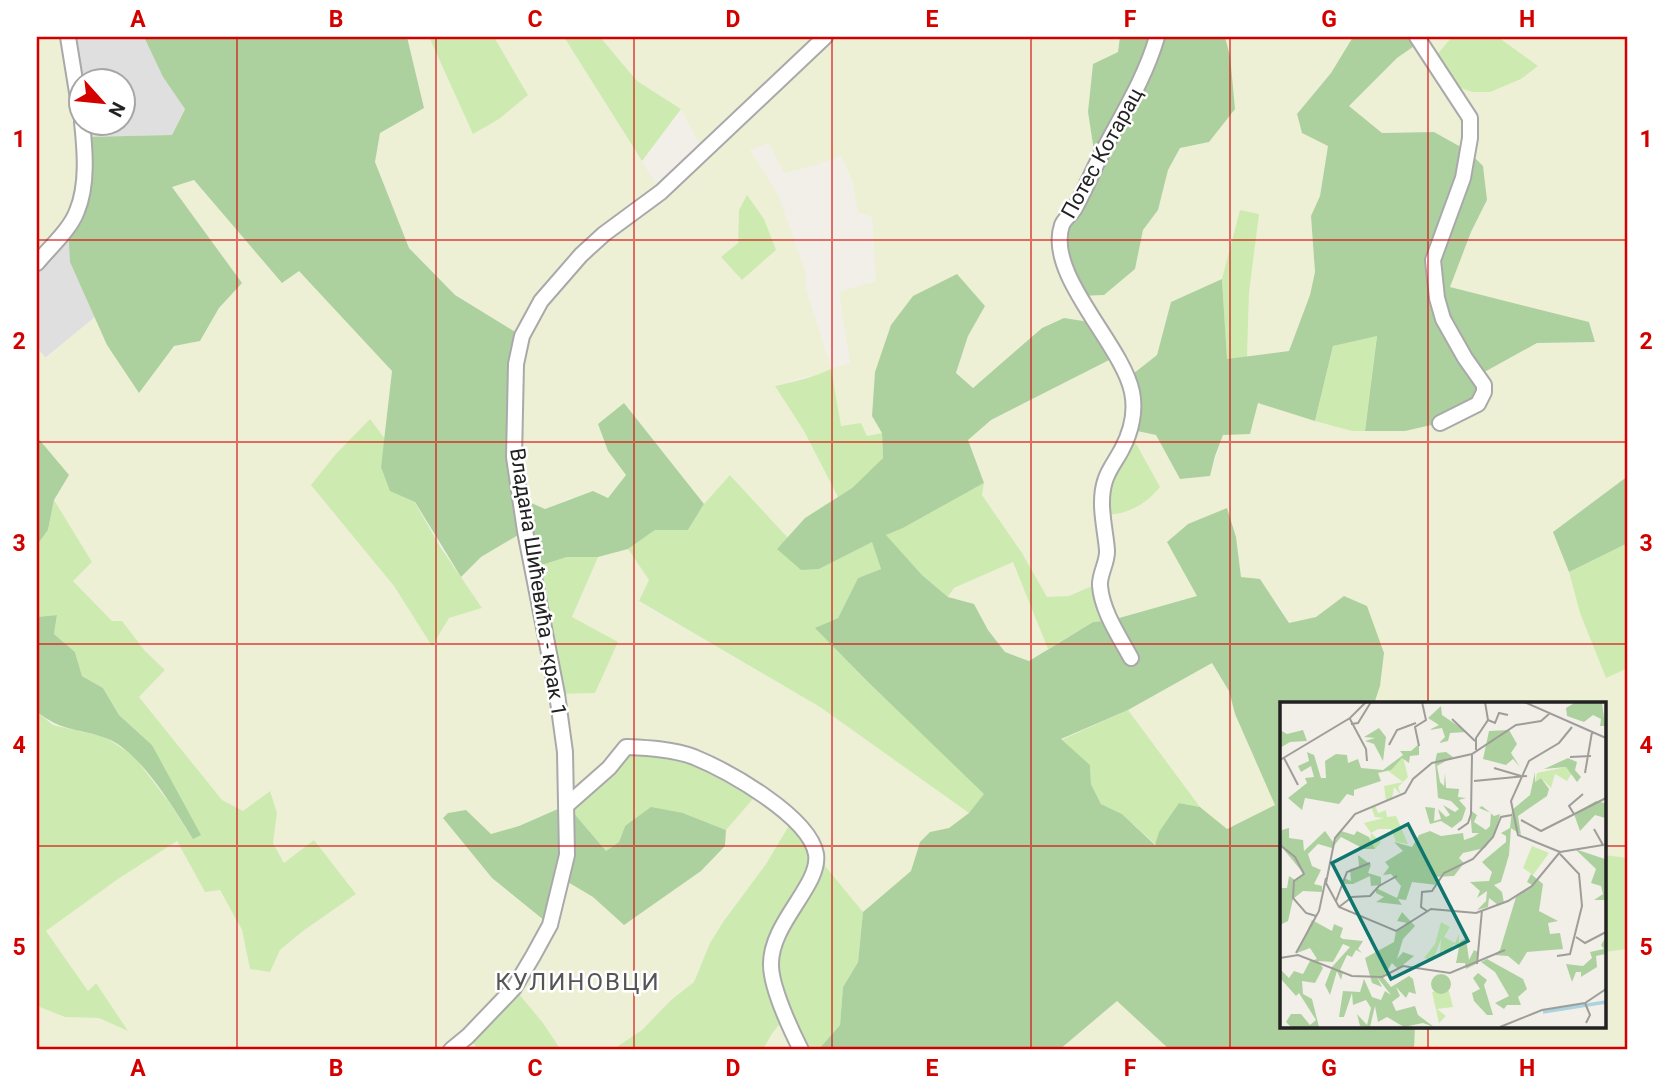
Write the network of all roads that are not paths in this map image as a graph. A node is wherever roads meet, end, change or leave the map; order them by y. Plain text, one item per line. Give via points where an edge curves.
1 (68, 37) edge
2 (825, 37) edge
3 (1157, 37) edge
4 (1417, 37) edge
5 (73, 66) edge
6 (82, 136) edge
7 (37, 263) edge
8 (1440, 423) dead end
9 (1131, 658) dead end
10 (567, 805) junction
11 (451, 1050) edge
12 (801, 1050) edge

1 - 5 street
2 - 10 street, Владана Шићевића - крак 1 via 661,192 581,255 541,301 522,336 516,364 514,457 557,694
3 - 9 street, Потес Котарац via 1130,105 1074,211 1062,224 1061,239 1065,268 1129,377 1133,397 1134,413 1124,446 1105,480 1102,501 1107,554 1099,583 1105,608
4 - 8 street via 1470,118 1464,178 1433,260 1443,319 1484,384 1484,393 1478,404
6 - 7 street via 78,211
10 - 11 street, Владана Шићевића - крак 1 via 567,855 550,925 514,988
10 - 12 street via 626,747 651,748 693,757 794,817 807,831 816,855 812,879 786,916 775,942 771,966 785,1016

